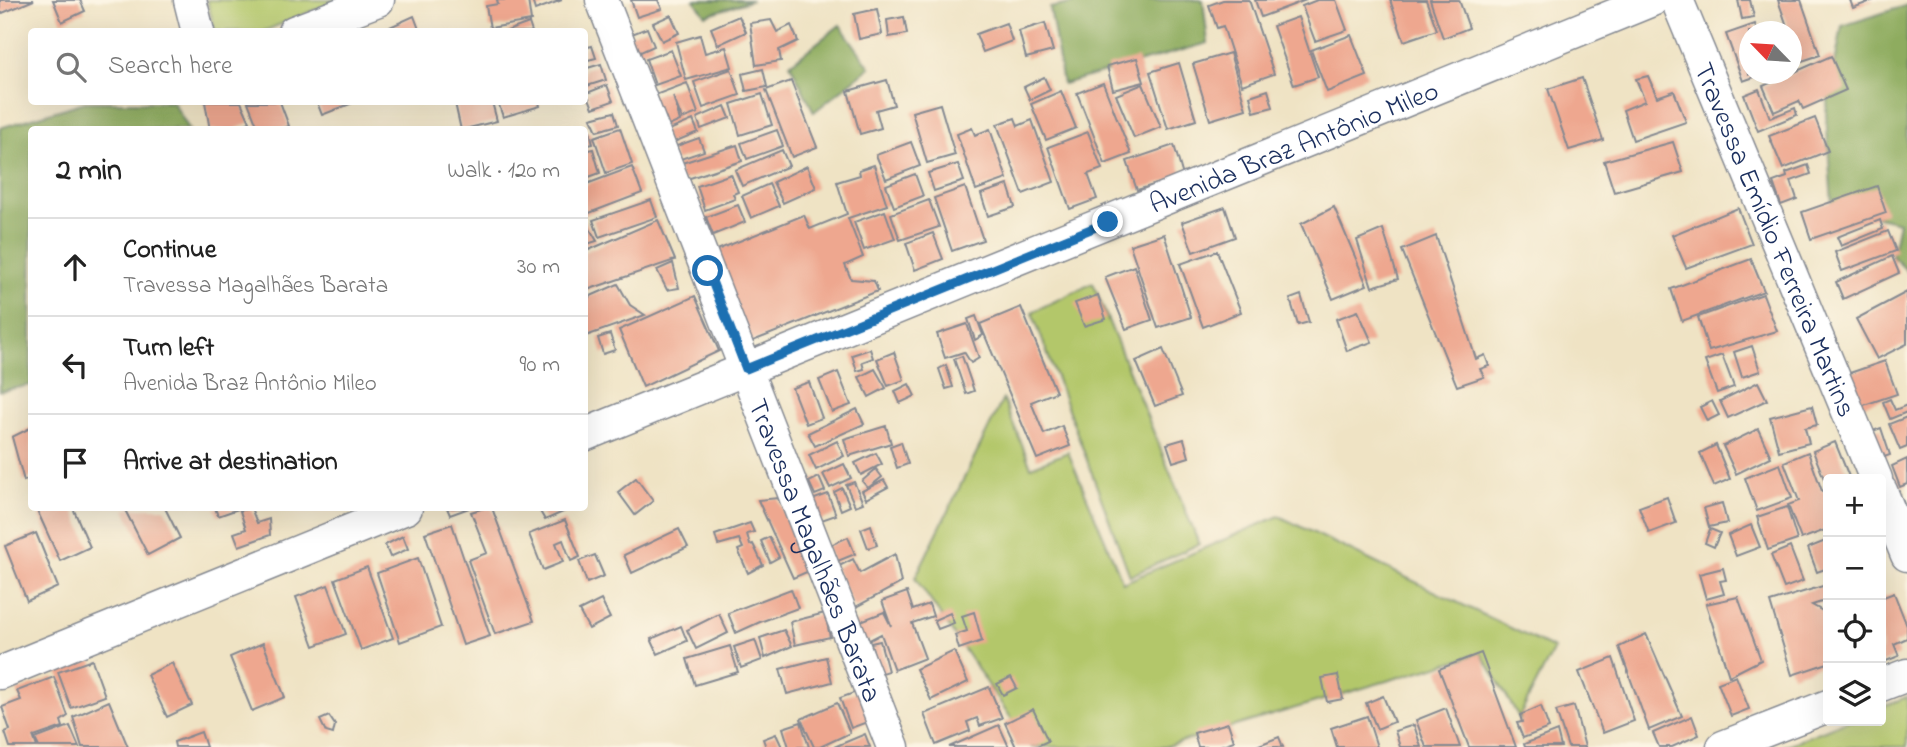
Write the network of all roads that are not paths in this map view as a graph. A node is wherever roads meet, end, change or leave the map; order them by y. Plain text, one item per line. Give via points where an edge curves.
1 (190, 0) edge
2 (377, 0) edge
3 (602, 0) edge
4 (1652, 0) edge
5 (1677, 0) edge
6 (197, 28) edge
7 (304, 28) edge
8 (746, 369) junction
9 (588, 433) edge
10 (1874, 474) edge
11 (1886, 503) edge
12 (399, 511) edge
13 (1907, 555) edge
14 (0, 673) edge
15 (1907, 675) edge
16 (1886, 683) edge
17 (1823, 708) edge
18 (893, 747) edge
19 (1723, 747) edge

1 - 6 street
2 - 7 street
3 - 8 street, Travessa Magalhães Barata
4 - 8 street, Avenida Braz Antônio Mileo
5 - 10 street, Travessa Emídio Ferreira Martins
8 - 9 street, Avenida Braz Antônio Mileo
8 - 18 street, Travessa Magalhães Barata
11 - 13 street
12 - 14 street
15 - 16 street
17 - 19 street

